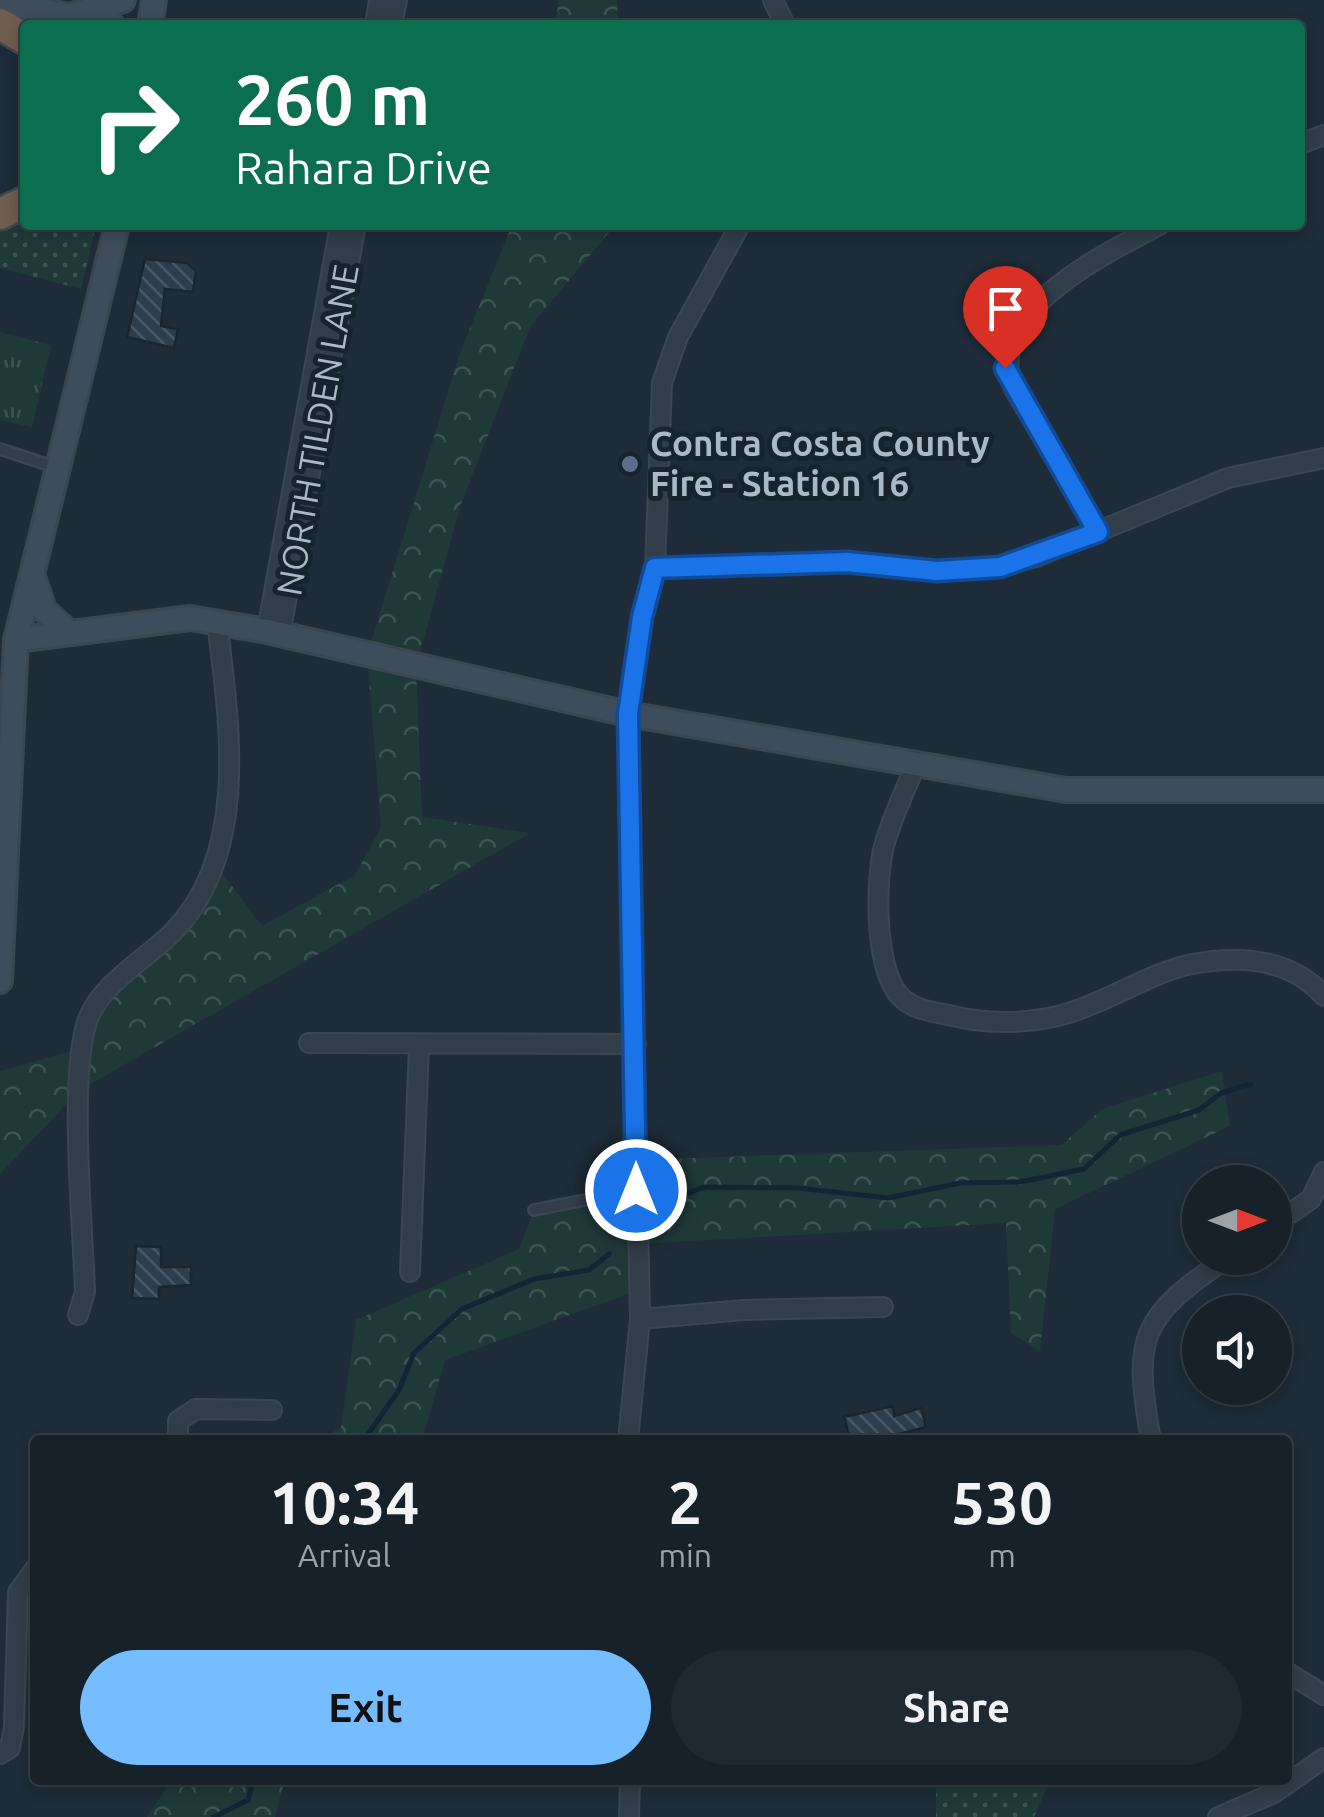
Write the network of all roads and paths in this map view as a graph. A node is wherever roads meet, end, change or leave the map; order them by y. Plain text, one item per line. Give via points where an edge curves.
1 (123, 0) edge
2 (0, 2) edge
3 (79, 20) edge
4 (116, 230) edge
5 (339, 230) edge
6 (355, 230) edge
7 (737, 230) edge
8 (1151, 230) edge
9 (0, 449) edge
10 (1324, 458) edge
11 (58, 468) junction
12 (1098, 532) junction
13 (655, 568) junction
14 (32, 574) junction
15 (216, 621) junction
16 (68, 632) junction
17 (274, 632) junction
18 (8, 640) edge
19 (628, 714) junction
20 (917, 761) junction
21 (1324, 790) edge
22 (0, 981) edge
23 (1324, 996) edge
24 (308, 1044) dead end
25 (636, 1044) junction
26 (419, 1046) junction
27 (1324, 1172) edge
28 (636, 1190) junction
29 (1311, 1199) junction
30 (534, 1210) dead end
31 (1292, 1212) edge
32 (1324, 1217) edge
33 (410, 1272) dead end
34 (1204, 1275) edge
35 (883, 1307) dead end
36 (78, 1315) dead end
37 (640, 1319) junction
38 (272, 1410) dead end
39 (178, 1435) edge
40 (628, 1435) edge
41 (1151, 1435) edge
42 (30, 1576) edge
43 (1292, 1675) edge
44 (1322, 1687) edge
45 (0, 1754) edge
46 (1324, 1758) edge
47 (1292, 1780) edge
48 (630, 1785) edge
49 (1285, 1785) edge
50 (630, 1817) edge
51 (1218, 1817) edge

1 - 3 street
2 - 3 street
4 - 11 street
5 - 17 street
6 - 17 street, NORTH TILDEN LANE
7 - 13 street via 678,337 662,383
8 - 12 street via 1046,296 1007,350 1013,388
9 - 11 lane
10 - 12 street via 1228,478
11 - 14 street
12 - 13 street via 1000,567 937,571 847,562
13 - 19 street
14 - 16 street via 44,610
14 - 18 street
15 - 16 street via 157,619
15 - 17 street
15 - 36 street via 225,823 216,865 175,930 88,1018 80,1075 84,1292
16 - 18 street
17 - 19 street
18 - 22 street
19 - 20 street
19 - 25 street
20 - 21 street via 1066,790
20 - 23 street via 884,848 880,900 888,978 914,1007 975,1022 1056,1017 1189,964 1251,960 1306,976
24 - 26 street
25 - 26 street
25 - 28 street
26 - 33 street
27 - 29 street
28 - 30 lane
28 - 37 street
29 - 31 street
29 - 32 street
34 - 41 street via 1160,1308 1147,1340 1141,1382
35 - 37 street
37 - 40 street
38 - 39 street via 196,1410 178,1422
42 - 45 street via 18,1592 14,1728 10,1748
43 - 44 street
46 - 47 street
48 - 50 street
49 - 51 street

